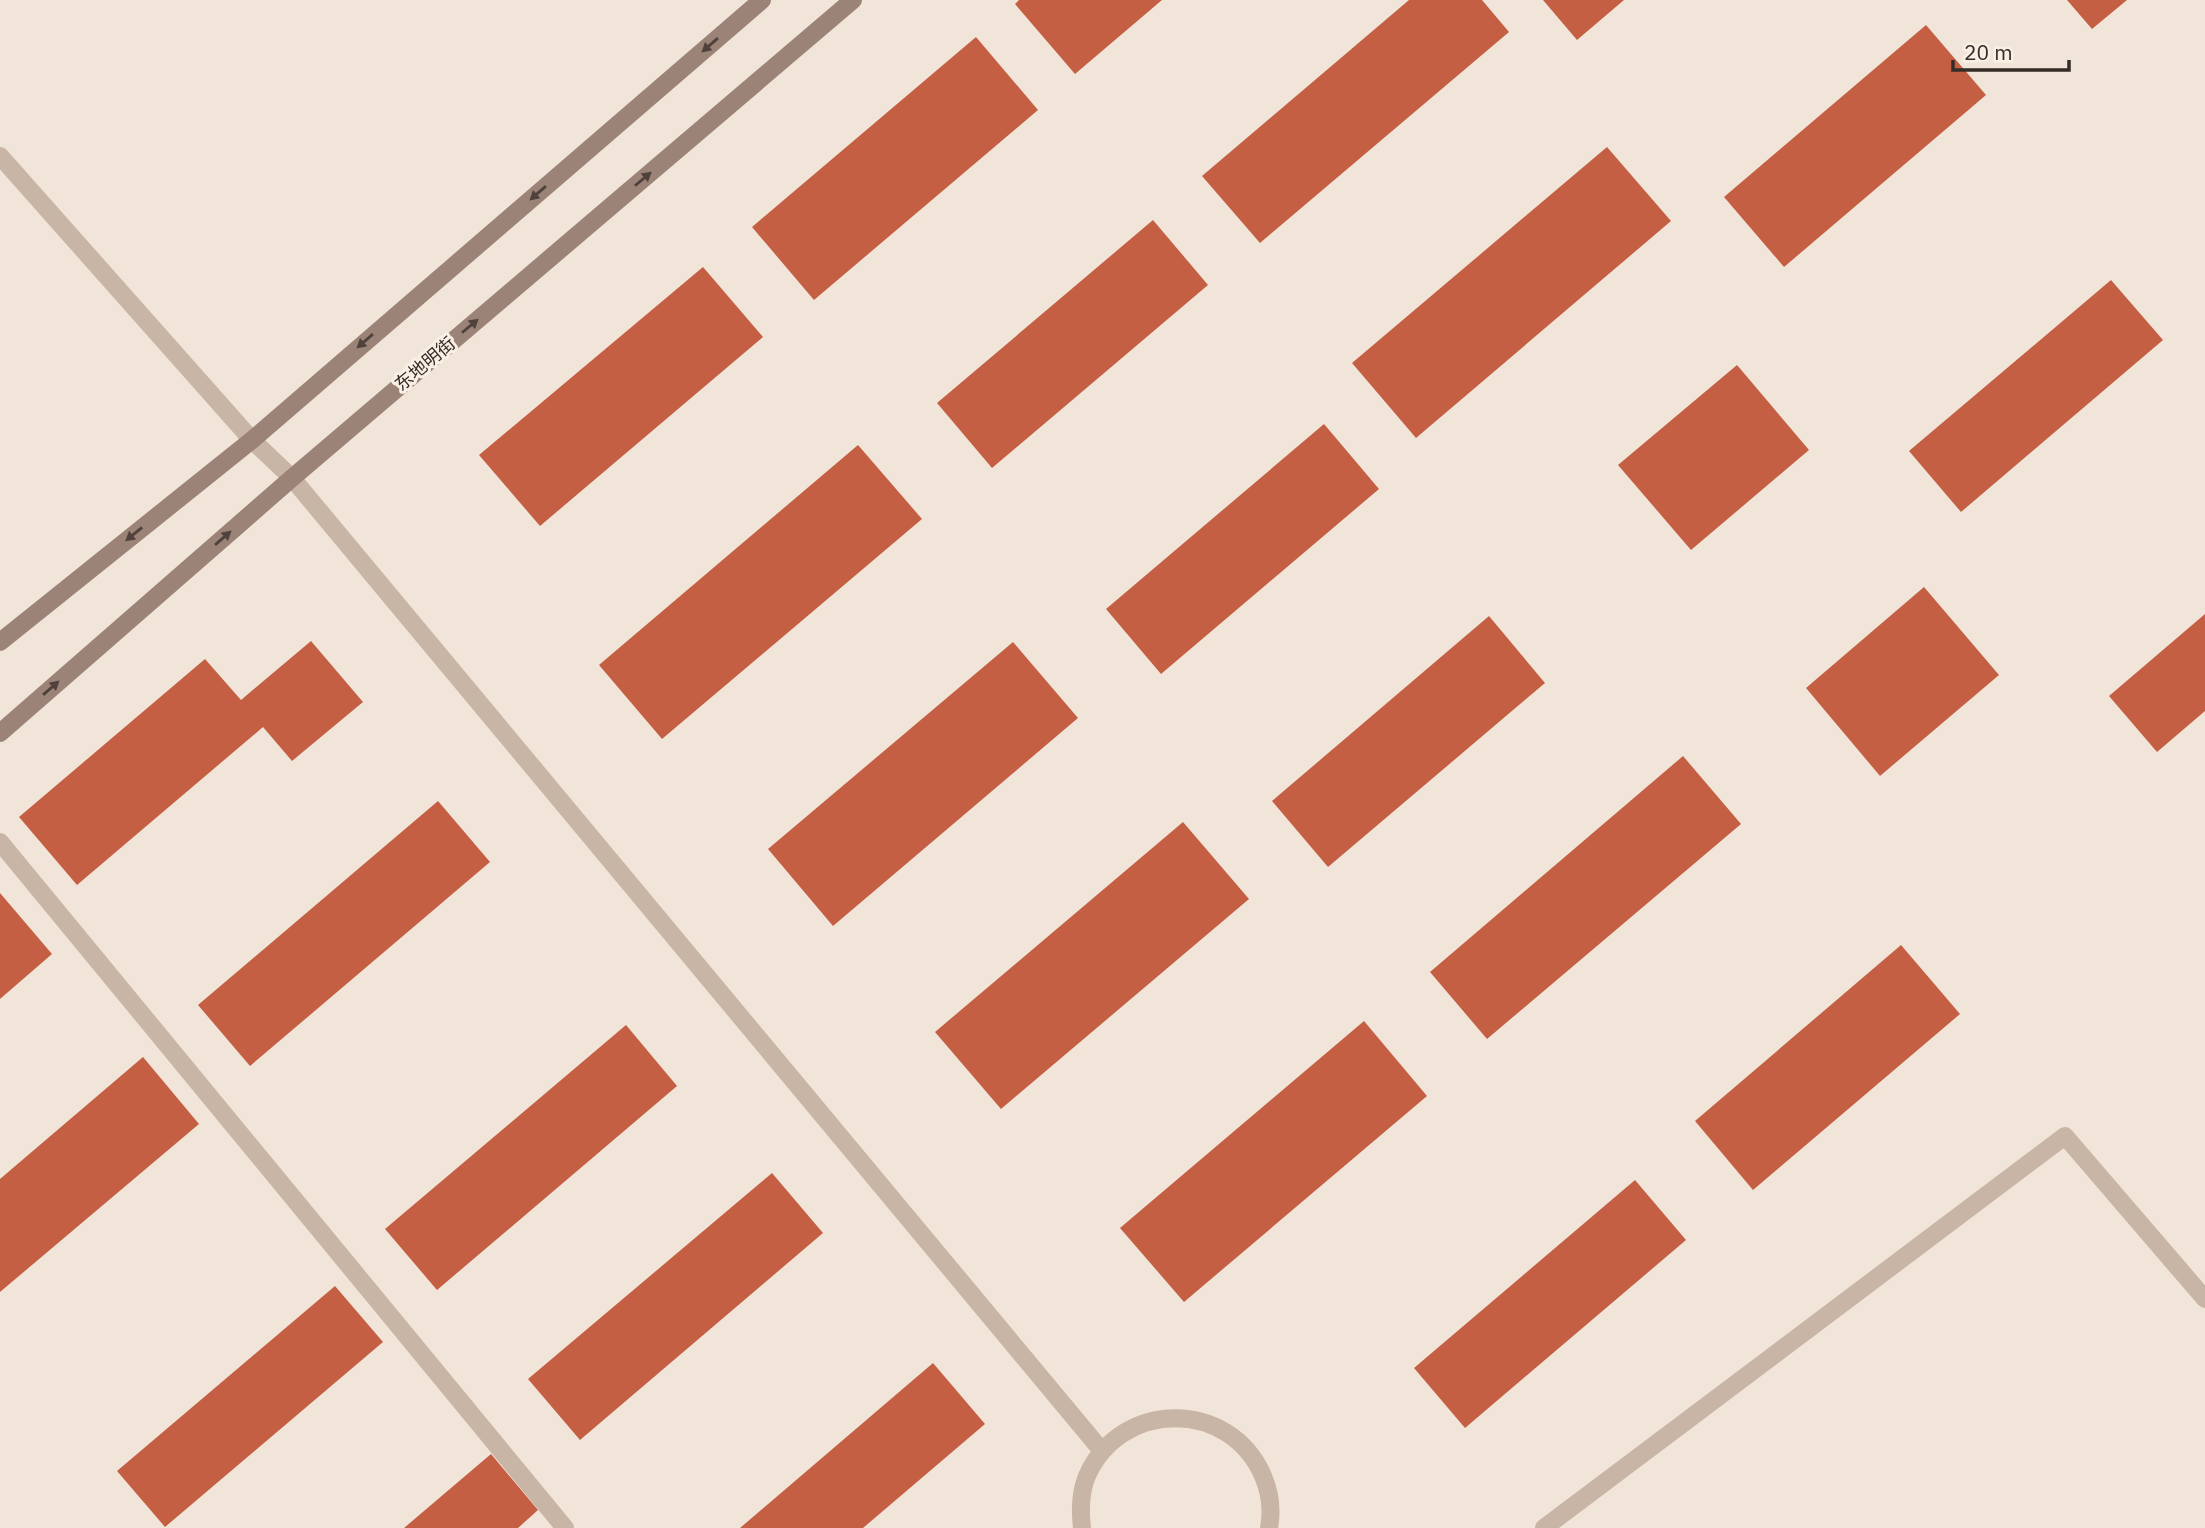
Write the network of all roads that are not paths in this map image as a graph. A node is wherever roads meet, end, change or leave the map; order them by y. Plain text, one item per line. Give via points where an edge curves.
1 (762, 0) edge
2 (853, 0) edge
3 (0, 156) edge
4 (251, 440) junction
5 (292, 478) junction
6 (0, 642) edge
7 (0, 733) edge
8 (0, 842) edge
9 (2205, 1299) edge
10 (1102, 1451) junction
11 (565, 1528) edge
12 (1082, 1528) edge
13 (1269, 1528) edge
14 (1544, 1528) edge

1 -> 4 main road
5 -> 2 main road, 东地明街
3 - 4 street
4 - 5 street
4 -> 6 main road
7 -> 5 main road, 东地明街
5 - 10 street
8 - 11 street
9 - 14 street via 2065,1136
10 - 12 street via 1087,1477 1080,1506
10 - 13 street via 1125,1432 1152,1420 1182,1417 1211,1423 1237,1439 1257,1461 1268,1489

